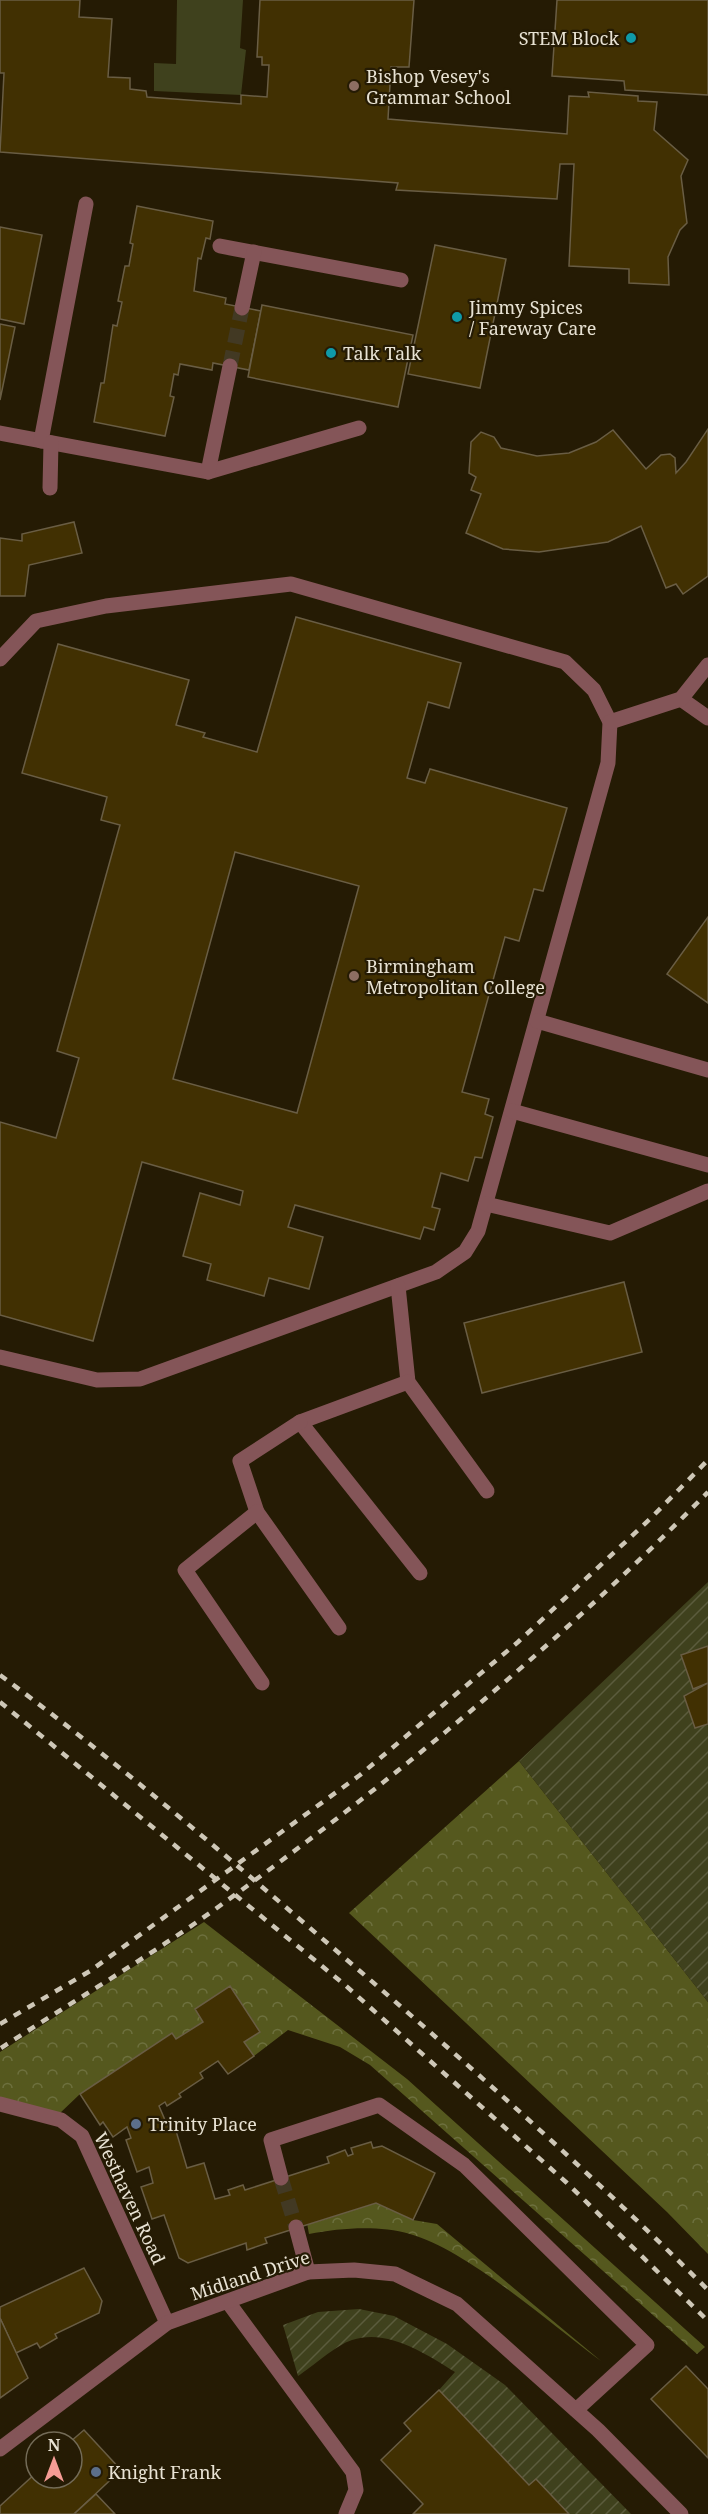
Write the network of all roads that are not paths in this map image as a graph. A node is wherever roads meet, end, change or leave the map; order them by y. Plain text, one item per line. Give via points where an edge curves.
1 (86, 204) dead end
2 (220, 246) dead end
3 (254, 252) junction
4 (401, 280) dead end
5 (242, 308) tunnel mouth
6 (230, 366) tunnel mouth
7 (359, 428) dead end
8 (0, 433) edge
9 (46, 442) junction
10 (208, 472) junction
11 (50, 488) dead end
12 (0, 659) edge
13 (708, 665) edge
14 (681, 699) junction
15 (708, 718) edge
16 (610, 722) junction
17 (537, 1021) junction
18 (708, 1070) edge
19 (512, 1111) junction
20 (708, 1165) edge
21 (708, 1191) edge
22 (486, 1204) junction
23 (398, 1286) junction
24 (0, 1357) edge
25 (408, 1382) junction
26 (300, 1422) junction
27 (487, 1491) dead end
28 (256, 1512) junction
29 (420, 1573) dead end
30 (339, 1628) dead end
31 (262, 1683) dead end
32 (0, 2104) edge
33 (281, 2178) tunnel mouth
34 (296, 2227) tunnel mouth
35 (308, 2272) junction
36 (228, 2302) junction
37 (167, 2323) junction
38 (576, 2410) junction
39 (0, 2449) edge
40 (346, 2514) edge
41 (681, 2514) edge

1 - 9 street
2 - 3 street
3 - 4 street
3 - 5 street
6 - 10 street
7 - 10 street
8 - 9 street
9 - 10 street
9 - 11 street
12 - 16 street via 36,621 106,606 291,584 565,662 594,690
13 - 14 street
14 - 15 street
14 - 16 street
16 - 17 street via 608,763
17 - 18 street
17 - 19 street
19 - 20 street
19 - 22 street
21 - 22 street via 610,1233
22 - 23 street via 478,1231 465,1252 436,1272
23 - 24 street via 140,1379 97,1380
23 - 25 street
25 - 26 street
25 - 27 street
26 - 28 street via 240,1461
26 - 29 street
28 - 30 street
28 - 31 street via 185,1570
32 - 37 street, Westhaven Road via 61,2120 82,2136
33 - 38 street via 271,2139 379,2105 464,2165 647,2345
34 - 35 street
35 - 36 street, Midland Drive
35 - 38 street, Midland Drive via 354,2270 395,2274 457,2304
36 - 37 street, Midland Drive
36 - 40 street via 353,2472 356,2490
37 - 39 street, Midland Drive
38 - 41 street, Midland Drive

